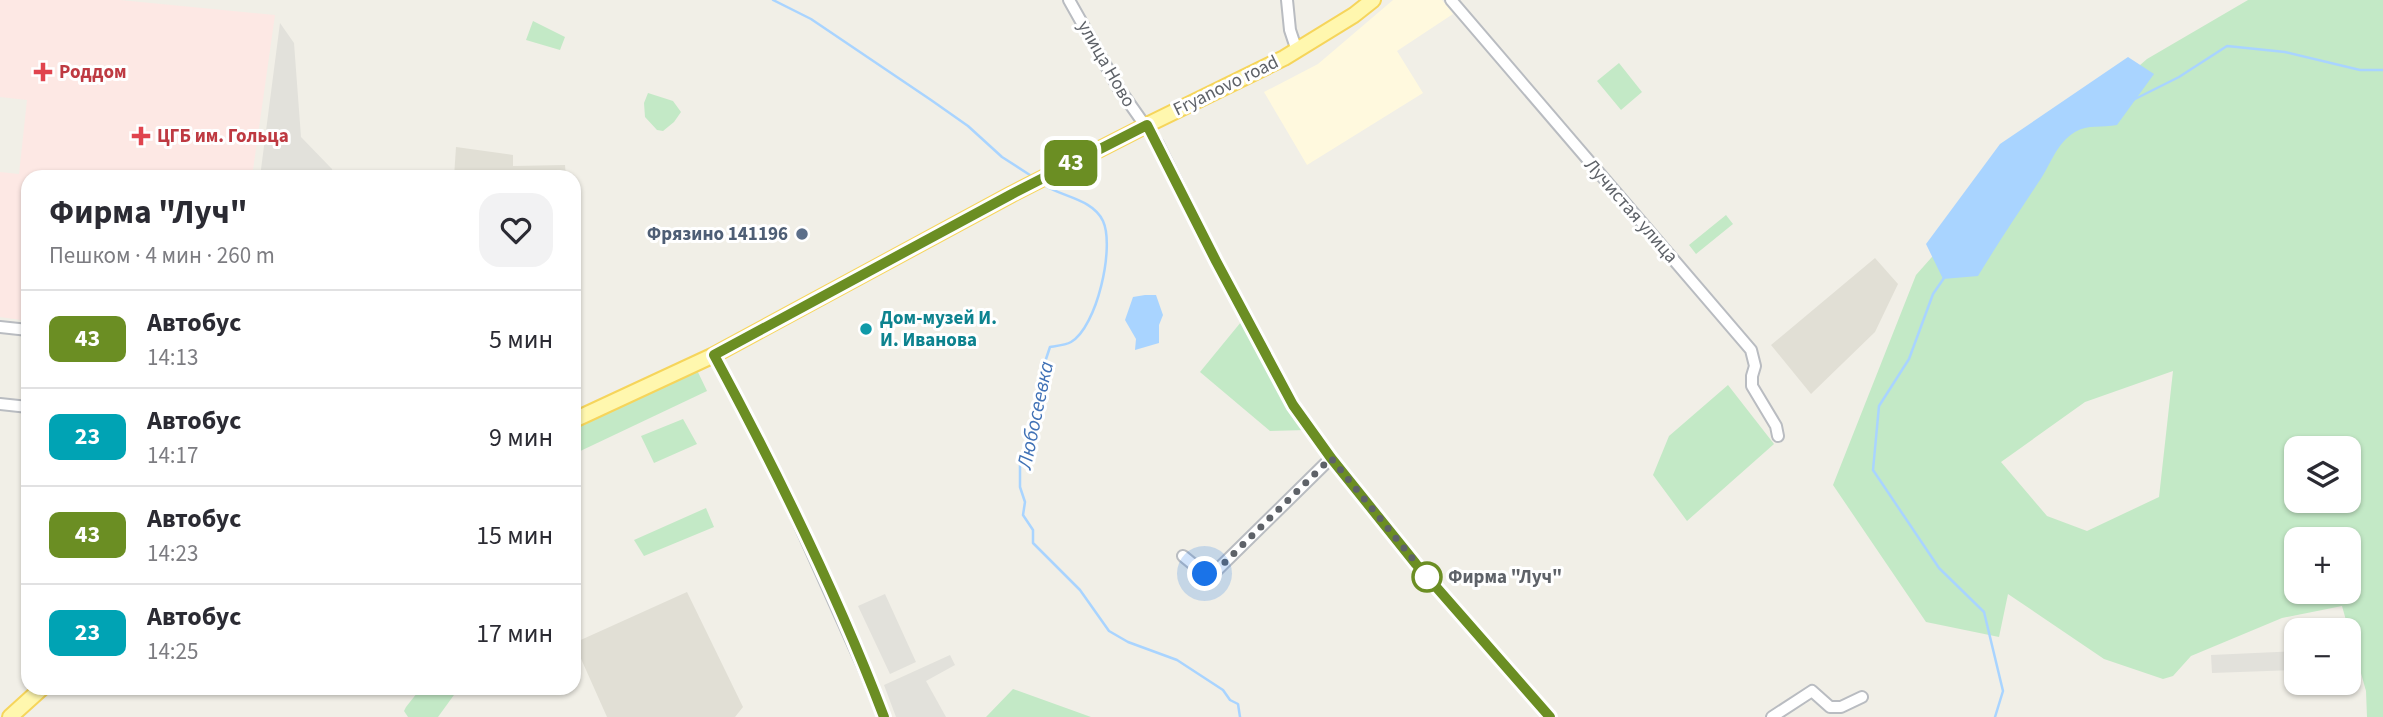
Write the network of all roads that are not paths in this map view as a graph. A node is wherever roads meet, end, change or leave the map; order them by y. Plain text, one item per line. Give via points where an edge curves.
1 (1069, 0) edge
2 (1287, 0) edge
3 (1373, 0) edge
4 (1451, 0) edge
5 (1297, 51) junction
6 (1147, 125) junction
7 (0, 327) edge
8 (21, 329) edge
9 (714, 355) junction
10 (0, 404) edge
11 (21, 406) edge
12 (581, 417) edge
13 (1778, 436) dead end
14 (1331, 458) junction
15 (1183, 556) dead end
16 (34, 695) edge
17 (1862, 697) dead end
18 (10, 717) edge
19 (884, 717) edge
20 (1550, 717) edge
21 (1772, 717) edge

1 - 6 street, улица Ново via 1118,87
2 - 5 street
3 - 5 main road, Fryanovo road
4 - 13 street, Лучистая улица via 1751,350 1755,366 1752,386
5 - 6 main road, Fryanovo road
6 - 9 main road, Fryanovo road
6 - 14 street, улица Ново via 1293,405
7 - 8 street
9 - 12 main road, Fryanovo road
9 - 19 street via 780,481
10 - 11 street
14 - 15 street via 1212,575
14 - 20 street, улица Ново via 1451,607
16 - 18 main road
17 - 21 street via 1830,707 1812,691

